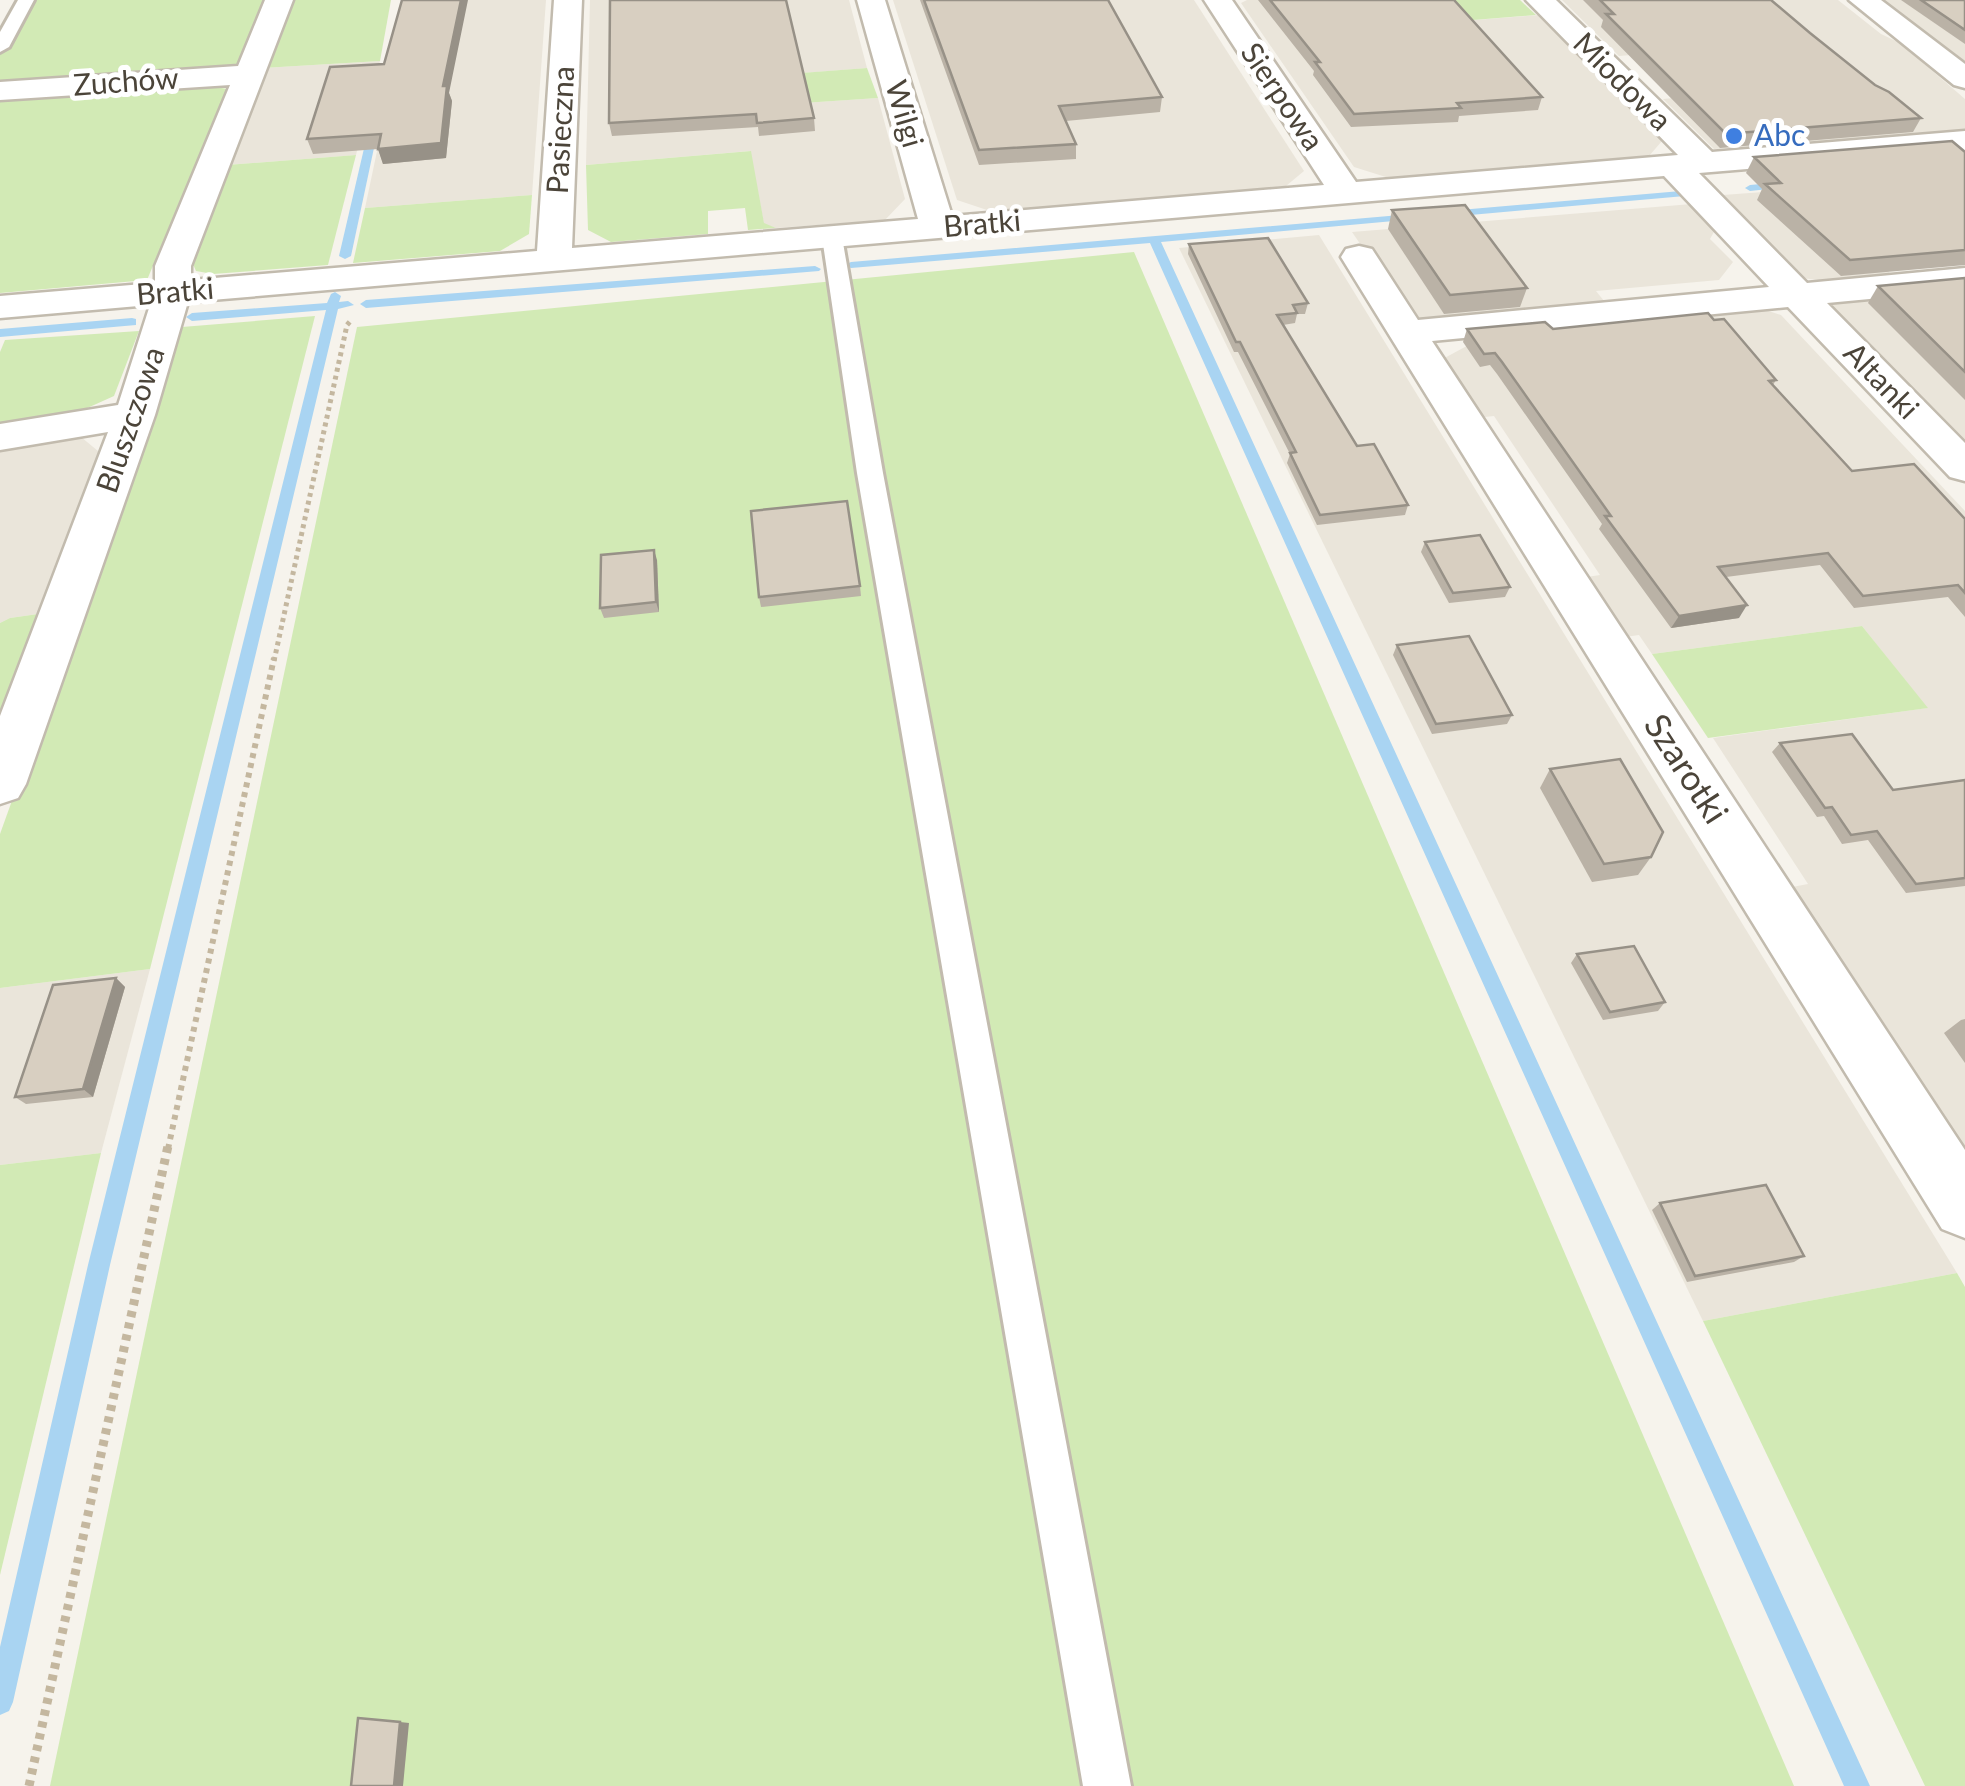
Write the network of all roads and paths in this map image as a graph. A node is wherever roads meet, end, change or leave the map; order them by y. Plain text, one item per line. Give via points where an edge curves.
1 (26, 0) edge
2 (278, 0) edge
3 (568, 0) edge
4 (871, 0) edge
5 (1218, 0) edge
6 (1540, 0) edge
7 (1864, 0) edge
8 (0, 47) edge
9 (252, 74) junction
10 (1965, 78) edge
11 (0, 91) edge
12 (1965, 141) edge
13 (1690, 165) junction
14 (1346, 193) junction
15 (938, 228) junction
16 (832, 236) junction
17 (1359, 257) dead end
18 (554, 260) junction
19 (1965, 279) edge
20 (173, 292) junction
21 (1797, 294) junction
22 (0, 307) edge
23 (348, 325) dead end
24 (1407, 332) junction
25 (136, 415) junction
26 (0, 436) edge
27 (1965, 468) edge
28 (0, 784) edge
29 (1965, 1206) edge
30 (28, 1786) edge
31 (1107, 1786) edge

1 - 8 lane
2 - 9 street, Bluszczowa
3 - 18 street, Pasieczna
4 - 15 street, Wilgi
5 - 14 street, Sierpowa
6 - 13 street, Miodowa
7 - 10 street
9 - 11 street, Zuchów
9 - 20 street, Bluszczowa via 174,266
12 - 13 street, Bratki
13 - 14 street, Bratki
13 - 21 street, Altanki
14 - 15 street, Bratki
15 - 16 street, Bratki
16 - 18 street, Bratki
16 - 31 lane
17 - 24 street, Szarotki
18 - 20 street, Bratki
19 - 21 street, Altanki
20 - 22 street, Bratki
20 - 25 street, Bluszczowa
21 - 24 street, Altanki
21 - 27 street, Altanki
23 - 30 path
24 - 29 street, Szarotki
25 - 26 street
25 - 28 street, Bluszczowa

